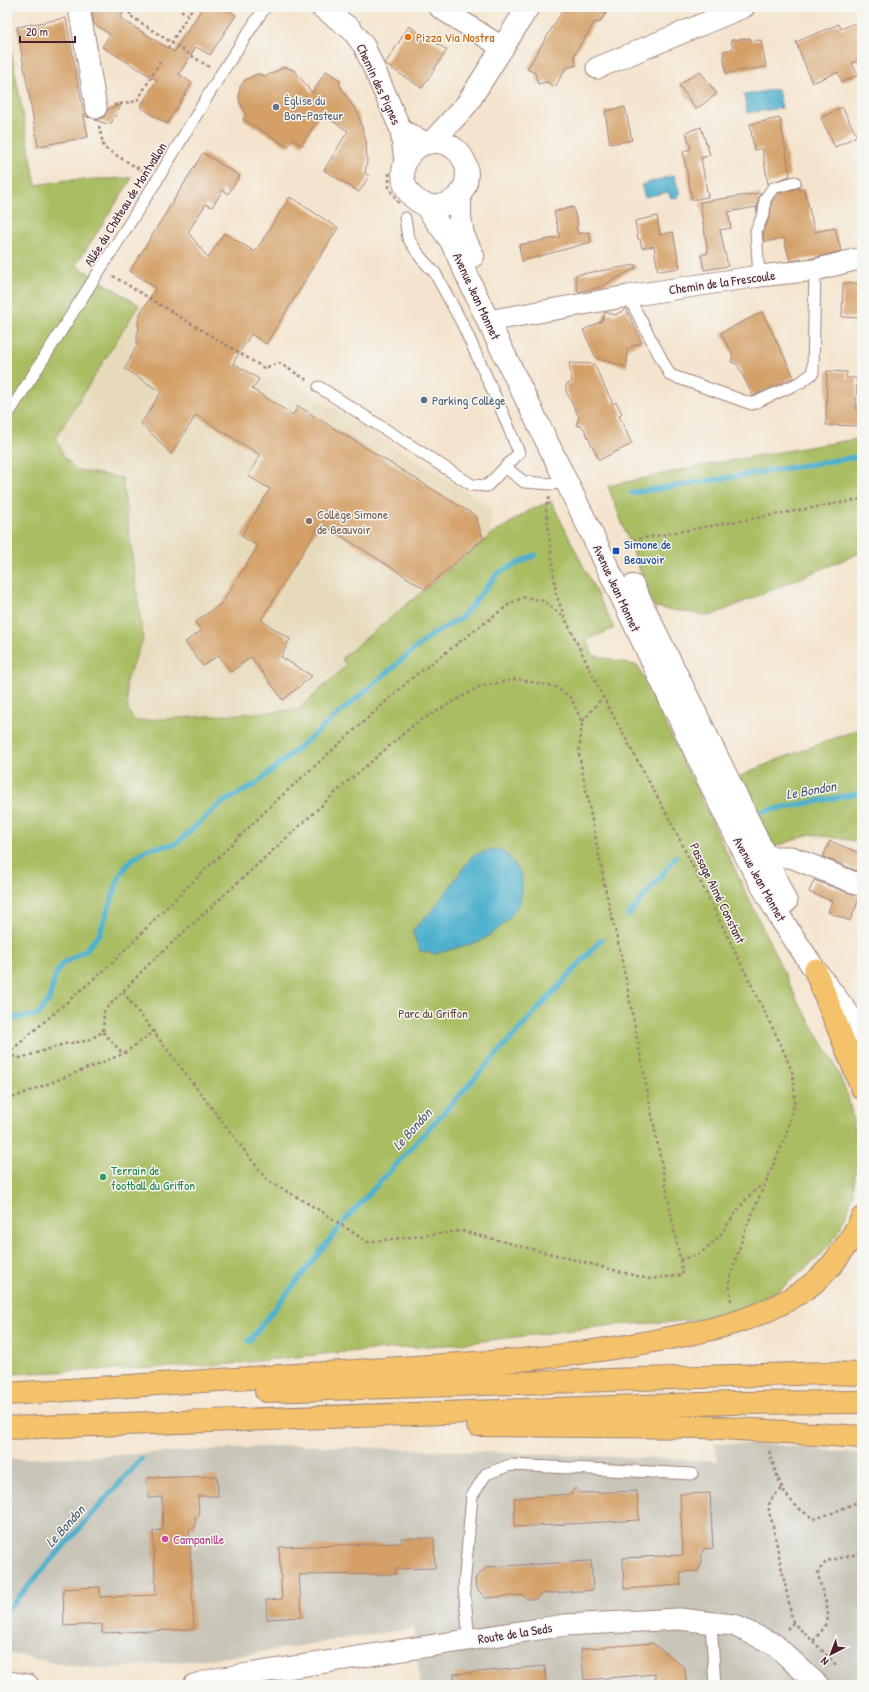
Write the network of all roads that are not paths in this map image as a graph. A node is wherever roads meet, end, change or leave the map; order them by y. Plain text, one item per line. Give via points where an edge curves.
1 (79, 7) edge
2 (265, 7) edge
3 (439, 7) edge
4 (528, 7) edge
5 (744, 7) edge
6 (324, 8) edge
7 (503, 48) junction
8 (597, 68) dead end
9 (467, 104) junction
10 (96, 108) road end
11 (401, 130) junction
12 (429, 143) junction
13 (459, 153) junction
14 (405, 162) junction
15 (795, 182) dead end
16 (460, 193) junction
17 (424, 204) junction
18 (405, 218) dead end
19 (862, 258) edge
20 (815, 270) junction
21 (759, 276) junction
22 (628, 296) junction
23 (495, 320) junction
24 (319, 387) road end
25 (7, 416) edge
26 (505, 467) junction
27 (556, 486) junction
28 (591, 516) junction
29 (745, 835) junction
30 (766, 857) junction
31 (862, 886) edge
32 (814, 970) junction
33 (862, 1032) edge
34 (862, 1088) edge
35 (862, 1218) edge
36 (862, 1363) edge
37 (862, 1374) edge
38 (722, 1376) junction
39 (7, 1394) edge
40 (7, 1399) edge
41 (862, 1402) edge
42 (151, 1423) junction
43 (7, 1428) edge
44 (862, 1437) edge
45 (692, 1474) dead end
46 (711, 1623) junction
47 (469, 1640) junction
48 (7, 1682) edge
49 (28, 1685) edge
50 (194, 1685) edge
51 (715, 1685) edge
52 (818, 1685) edge

1 - 10 street
2 - 25 lane, Allée du Château de Montvallon
3 - 7 street
4 - 7 street
5 - 8 street
6 - 11 street, Chemin des Pignes via 351,29 364,46
7 - 9 street
9 - 12 street
9 - 13 street
11 - 12 street, Chemin des Pignes
11 - 14 street, Chemin des Pignes
12 - 13 street via 442,143
12 - 14 street via 417,147
13 - 16 street via 466,173
14 - 17 street via 404,182 409,192
15 - 21 lane via 773,188 765,199 764,213 756,231
16 - 17 street via 444,204
16 - 23 street, Avenue Jean Monnet via 463,235
17 - 23 street, Avenue Jean Monnet via 451,241
18 - 26 lane via 408,238 435,273 463,325 519,453
19 - 20 street, Chemin de la Frescoule
20 - 21 street, Chemin de la Frescoule
20 - 22 lane via 813,373 801,382 752,404 670,375
21 - 22 street, Chemin de la Frescoule
22 - 23 street, Chemin de la Frescoule
23 - 27 street, Avenue Jean Monnet
23 - 28 street, Avenue Jean Monnet
24 - 26 lane via 472,484 487,486
26 - 27 lane via 524,482
27 - 28 street, Avenue Jean Monnet
28 - 29 street, Avenue Jean Monnet
29 - 30 street, Avenue Jean Monnet
29 - 32 street, Avenue Jean Monnet via 778,916
30 - 31 street via 791,857
30 - 32 street, Avenue Jean Monnet
32 - 33 street, Avenue Jean Monnet
32 - 34 highway
35 - 39 highway via 847,1244 812,1284 781,1305 733,1324 697,1333 521,1360
36 - 38 highway via 817,1364
37 - 38 highway
38 - 40 highway
41 - 42 highway via 722,1403
42 - 43 highway
42 - 44 highway via 707,1427
45 - 47 lane via 510,1465 486,1474 472,1496 464,1587
46 - 47 street, Route de la Seds via 679,1619 565,1625
46 - 51 lane
46 - 52 street, Route de la Seds via 733,1625 774,1644
47 - 50 street, Route de la Seds via 216,1679
48 - 49 street

